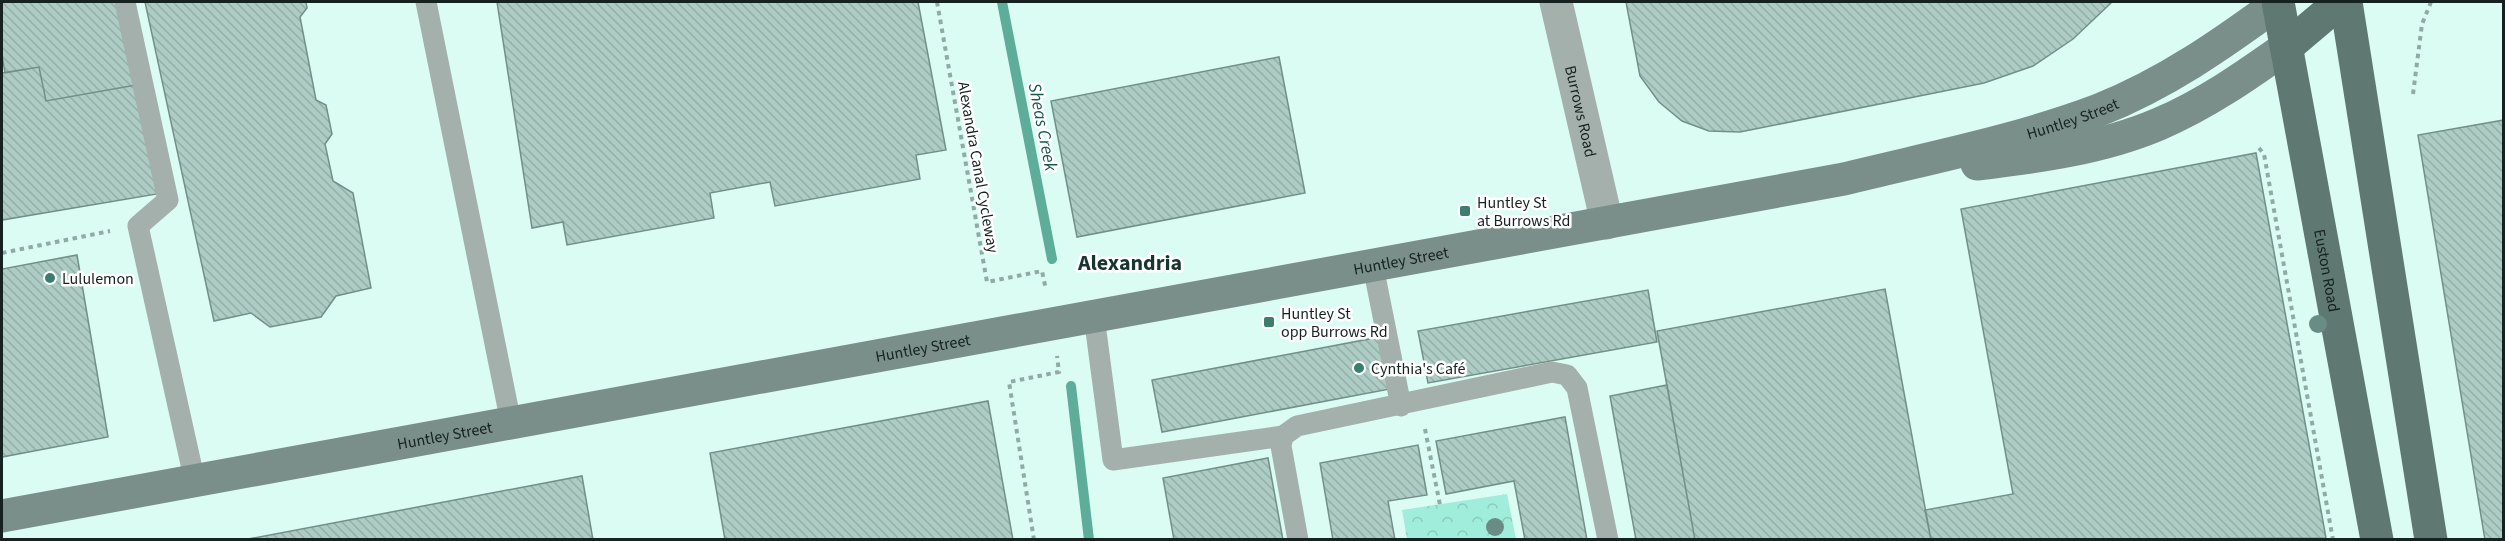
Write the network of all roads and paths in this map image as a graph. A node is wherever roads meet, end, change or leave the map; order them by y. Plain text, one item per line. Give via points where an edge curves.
1 (125, 2) edge
2 (426, 2) edge
3 (937, 2) edge
4 (1556, 2) edge
5 (2279, 2) edge
6 (2340, 2) edge
7 (2346, 2) edge
8 (2431, 2) edge
9 (2288, 46) junction
10 (2413, 94) dead end
11 (2259, 148) dead end
12 (1844, 179) junction
13 (1607, 223) junction
14 (138, 226) junction
15 (2, 253) edge
16 (1373, 266) junction
17 (1042, 271) dead end
18 (1094, 316) junction
19 (1059, 372) dead end
20 (1422, 402) junction
21 (1401, 406) junction
22 (512, 423) junction
23 (1283, 436) junction
24 (195, 482) junction
25 (1440, 505) dead end
26 (2, 516) edge
27 (1034, 540) edge
28 (1298, 540) edge
29 (1608, 540) edge
30 (2333, 540) edge
31 (2378, 540) edge
32 (2431, 540) edge

1 - 14 lane via 168,200
2 - 22 lane
3 - 17 path, Alexandra Canal Cycleway via 987,282
4 - 13 street, Burrows Road
5 - 9 main road, Euston Road
5 - 12 main road, Huntley Street via 2208,54 2101,109 2033,131
6 - 9 main road
7 - 32 main road
8 - 10 path via 2422,24
9 - 12 main road, Huntley Street via 2226,89 2169,119 2096,145 2002,161
9 - 31 main road, Euston Road
11 - 30 path via 2264,154
12 - 13 main road, Huntley Street
13 - 16 main road, Huntley Street
14 - 15 path
14 - 24 lane
16 - 18 main road, Huntley Street
16 - 21 lane
18 - 22 main road, Huntley Street
18 - 23 lane via 1113,460
19 - 27 path via 1009,382
20 - 21 lane
20 - 25 path
20 - 29 lane via 1552,372 1567,375 1577,388
21 - 23 lane via 1297,426
22 - 24 main road, Huntley Street
23 - 28 lane via 1283,461
24 - 26 main road, Huntley Street

